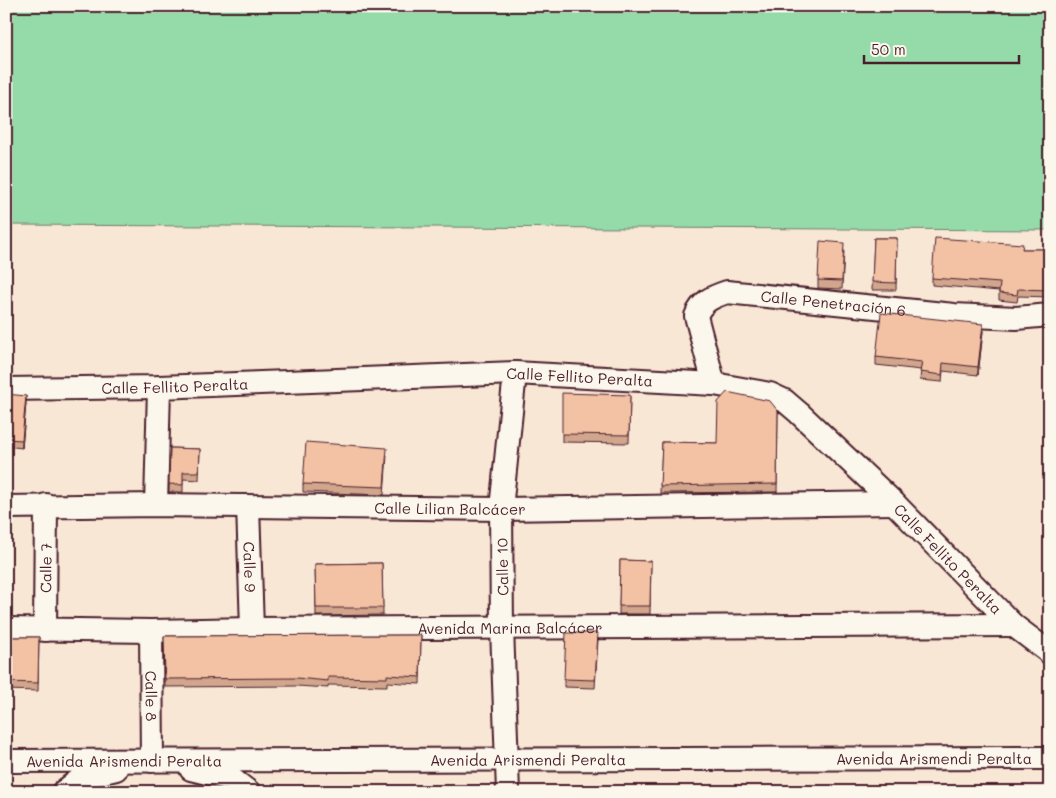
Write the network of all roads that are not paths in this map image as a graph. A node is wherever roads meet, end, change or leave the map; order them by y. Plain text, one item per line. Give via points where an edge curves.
1 (1050, 315) edge
2 (515, 373) junction
3 (714, 384) junction
4 (159, 387) junction
5 (6, 389) edge
6 (894, 503) junction
7 (156, 505) junction
8 (46, 506) junction
9 (248, 506) junction
10 (6, 507) edge
11 (501, 509) junction
12 (1013, 625) junction
13 (502, 628) junction
14 (6, 629) edge
15 (252, 629) junction
16 (45, 630) junction
17 (151, 632) junction
18 (1050, 653) edge
19 (1050, 758) edge
20 (507, 759) junction
21 (6, 761) edge
22 (152, 761) junction
23 (63, 792) edge
24 (250, 792) edge
25 (508, 792) edge

1 - 3 street, Calle Penetración 6 via 1016,318 954,314 727,292 712,296 701,305 696,316
2 - 3 street, Calle Fellito Peralta
2 - 4 street, Calle Fellito Peralta
2 - 11 street, Calle 10
3 - 6 street, Calle Fellito Peralta via 770,394 785,401
4 - 5 street, Calle Fellito Peralta
4 - 7 street
6 - 11 street, Calle Lilian Balcácer
6 - 12 street, Calle Fellito Peralta
7 - 8 street, Calle Lilian Balcácer
7 - 9 street, Calle Lilian Balcácer
8 - 10 street, Calle Lilian Balcácer
8 - 16 street, Calle 7
9 - 11 street, Calle Lilian Balcácer
9 - 15 street, Calle 9
11 - 13 street, Calle 10
12 - 13 street, Avenida Marina Balcácer
12 - 18 street, Calle Fellito Peralta
13 - 15 street, Avenida Marina Balcácer
13 - 20 street, Calle 10
14 - 16 street, Avenida Marina Balcácer
15 - 17 street, Avenida Marina Balcácer
16 - 17 street, Avenida Marina Balcácer
17 - 22 street, Calle 8
19 - 20 street, Avenida Arismendi Peralta
20 - 22 street, Avenida Arismendi Peralta
20 - 25 street, Calle 10
21 - 22 street, Avenida Arismendi Peralta
22 - 23 street via 83,777
22 - 24 street via 232,779

